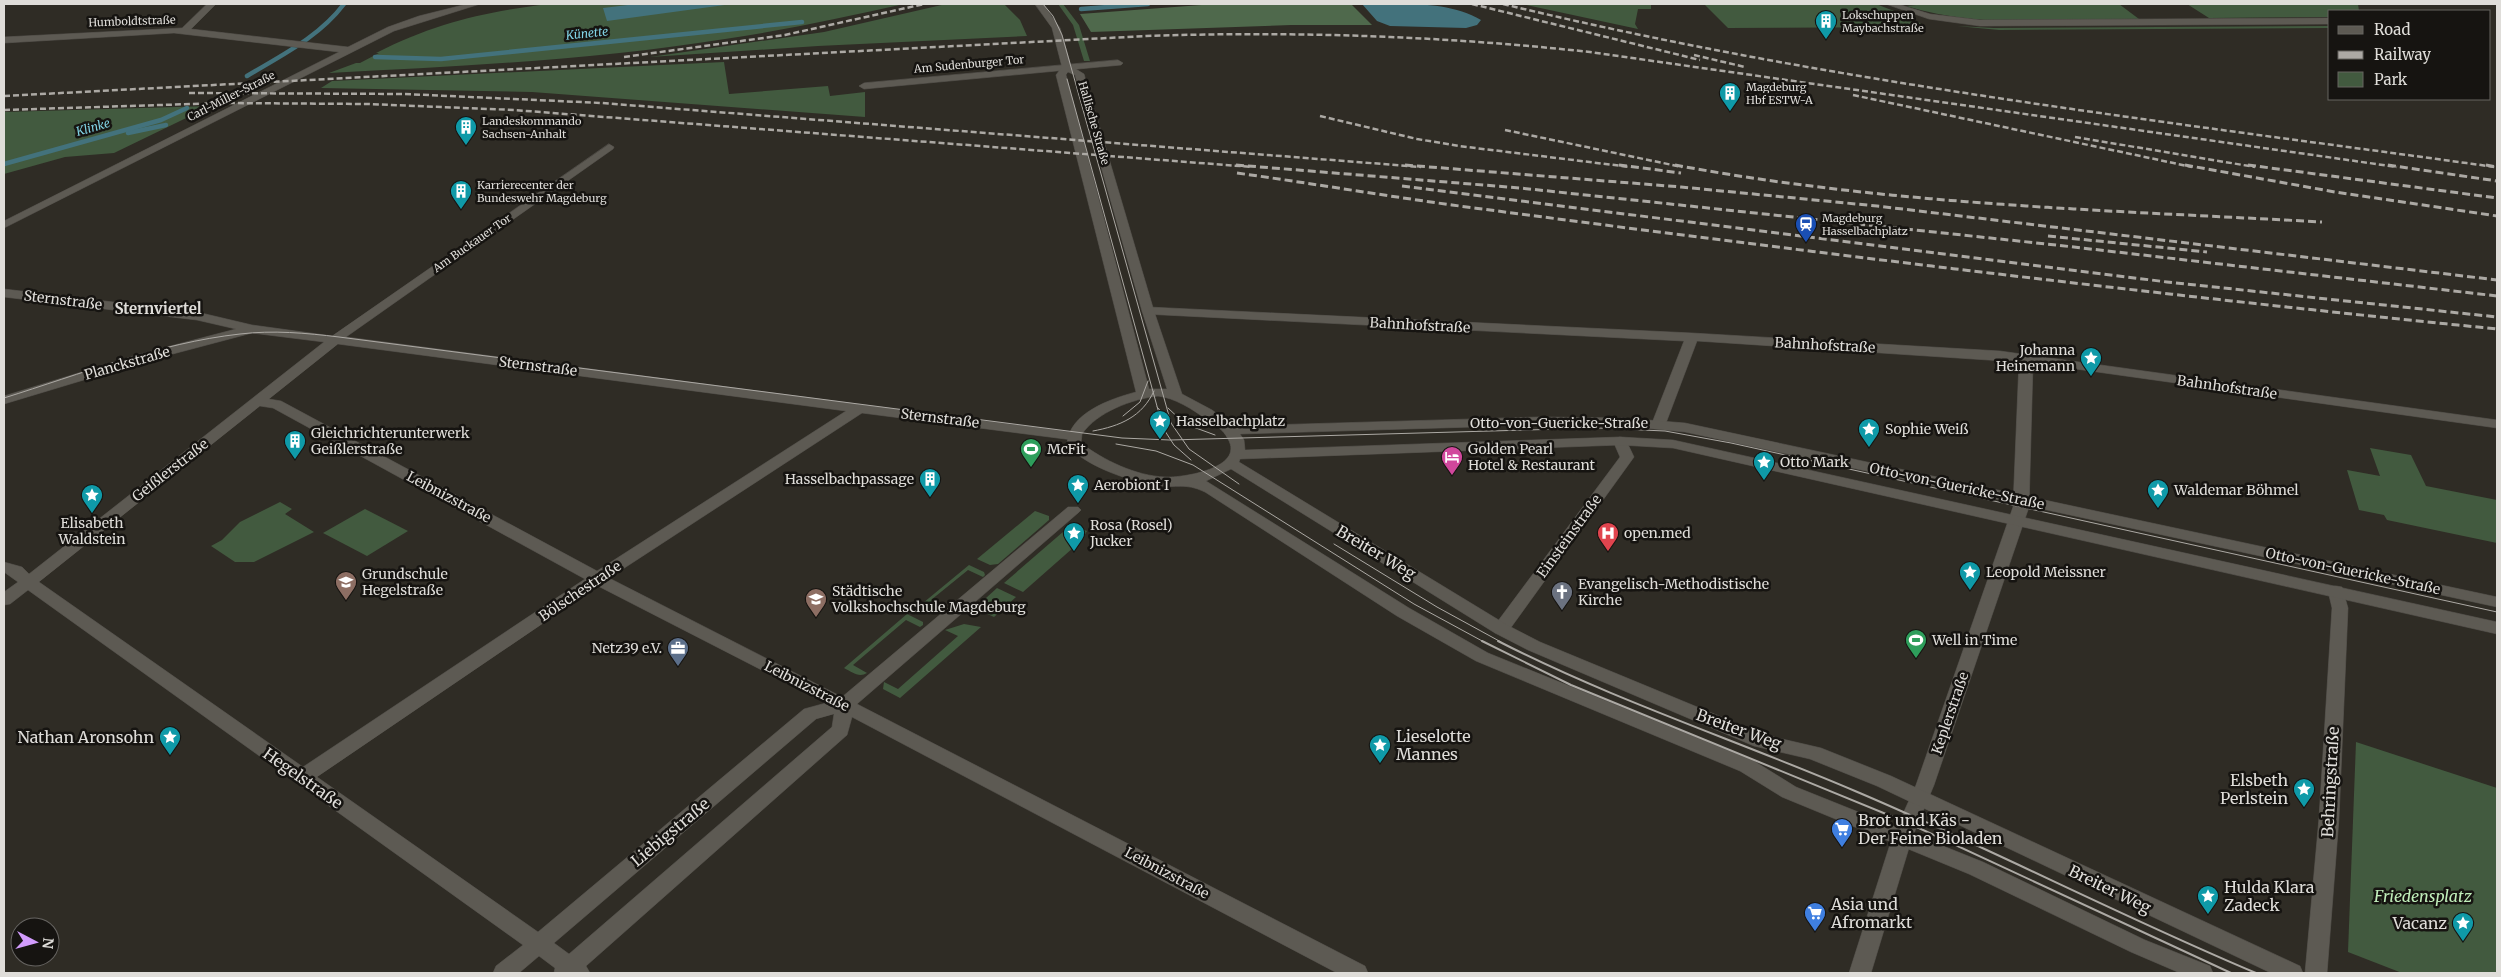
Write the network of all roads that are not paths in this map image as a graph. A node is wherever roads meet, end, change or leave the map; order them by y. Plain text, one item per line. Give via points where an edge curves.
1 (212, 4) edge
2 (476, 4) edge
3 (1039, 4) edge
4 (1890, 4) edge
5 (2328, 21) edge
6 (184, 31) junction
7 (4, 40) edge
8 (349, 50) junction
9 (1118, 63) dead end
10 (1072, 66) junction
11 (864, 86) dead end
12 (609, 146) dead end
13 (4, 225) edge
14 (4, 293) edge
15 (1148, 311) junction
16 (252, 329) junction
17 (1692, 337) junction
18 (336, 339) junction
19 (2026, 359) junction
20 (1143, 393) junction
21 (1176, 396) junction
22 (4, 400) edge
23 (257, 402) junction
24 (860, 408) junction
25 (1659, 423) junction
26 (2497, 424) edge
27 (1232, 430) junction
28 (1073, 436) junction
29 (1620, 441) junction
30 (1233, 459) junction
31 (1192, 481) junction
32 (2022, 500) junction
33 (1073, 510) dead end
34 (2018, 519) junction
35 (4, 567) edge
36 (598, 578) junction
37 (27, 582) junction
38 (4, 587) edge
39 (2336, 591) junction
40 (4, 600) edge
41 (2497, 602) edge
42 (1501, 628) junction
43 (2497, 628) edge
44 (844, 705) junction
45 (302, 777) junction
46 (1919, 797) junction
47 (1902, 838) junction
48 (537, 945) junction
49 (570, 971) edge
50 (504, 973) edge
51 (1357, 973) edge
52 (1860, 973) edge
53 (2202, 973) edge
54 (2292, 973) edge
55 (2316, 973) edge

1 - 6 street
2 - 8 street, Carl-Miller-Straße via 402,25
3 - 10 street via 1056,28
4 - 5 street via 1936,17 1980,23
6 - 7 street, Humboldtstraße
6 - 8 street, Humboldtstraße
8 - 13 street, Carl-Miller-Straße
9 - 10 street, Am Sudenburger Tor
10 - 11 street, Am Sudenburger Tor
10 - 15 street, Hallische Straße via 1079,74
10 - 20 street, Hallische Straße via 1061,75
12 - 18 street, Am Buckauer Tor
14 - 16 street, Sternstraße via 197,316
15 - 17 street, Bahnhofstraße
15 - 21 street, Hallische Straße
16 - 18 street, Sternstraße
16 - 22 street, Planckstraße via 145,357
17 - 19 street, Bahnhofstraße
17 - 25 street
18 - 23 street, Geißlerstraße
18 - 24 street, Sternstraße
19 - 26 street, Bahnhofstraße
19 - 32 street, Keplerstraße
20 - 21 street via 1162,392
20 - 28 street via 1089,418
21 - 27 street
23 - 36 street, Leibnizstraße via 276,404
23 - 37 street, Geißlerstraße
24 - 28 street, Sternstraße
24 - 36 street, Bölschestraße
25 - 27 street, Otto-von-Guericke-Straße via 1500,421
25 - 32 street, Otto-von-Guericke-Straße
27 - 30 street via 1238,444
28 - 31 street via 1078,447 1133,476 1165,482
29 - 30 street, Otto-von-Guericke-Straße
29 - 34 street, Otto-von-Guericke-Straße via 1711,450
29 - 42 street, Einsteinstraße via 1627,457
30 - 31 street via 1213,475
30 - 42 street, Breiter Weg
31 - 47 street, Breiter Weg via 1403,612 1482,657 1747,766 1789,792
32 - 34 street, Keplerstraße
32 - 41 street, Otto-von-Guericke-Straße
33 - 44 street, Liebigstraße
34 - 39 street, Otto-von-Guericke-Straße
34 - 46 street, Keplerstraße
35 - 37 street, Hegelstraße via 16,571
36 - 44 street, Leibnizstraße
36 - 45 street, Bölschestraße
37 - 38 street
37 - 40 street, Geißlerstraße
37 - 45 street, Hegelstraße
39 - 43 street, Otto-von-Guericke-Straße
39 - 55 street, Behringstraße via 2340,608 2329,818
42 - 46 street, Breiter Weg via 1547,652 1743,734 1828,758
44 - 48 street, Liebigstraße via 810,714
44 - 49 street via 841,730
44 - 51 street, Leibnizstraße
45 - 48 street, Hegelstraße
46 - 47 street, Keplerstraße
46 - 54 street, Breiter Weg
47 - 52 street, Keplerstraße
47 - 53 street, Breiter Weg via 1976,868
48 - 49 street, Hegelstraße
48 - 50 street, Liebigstraße

